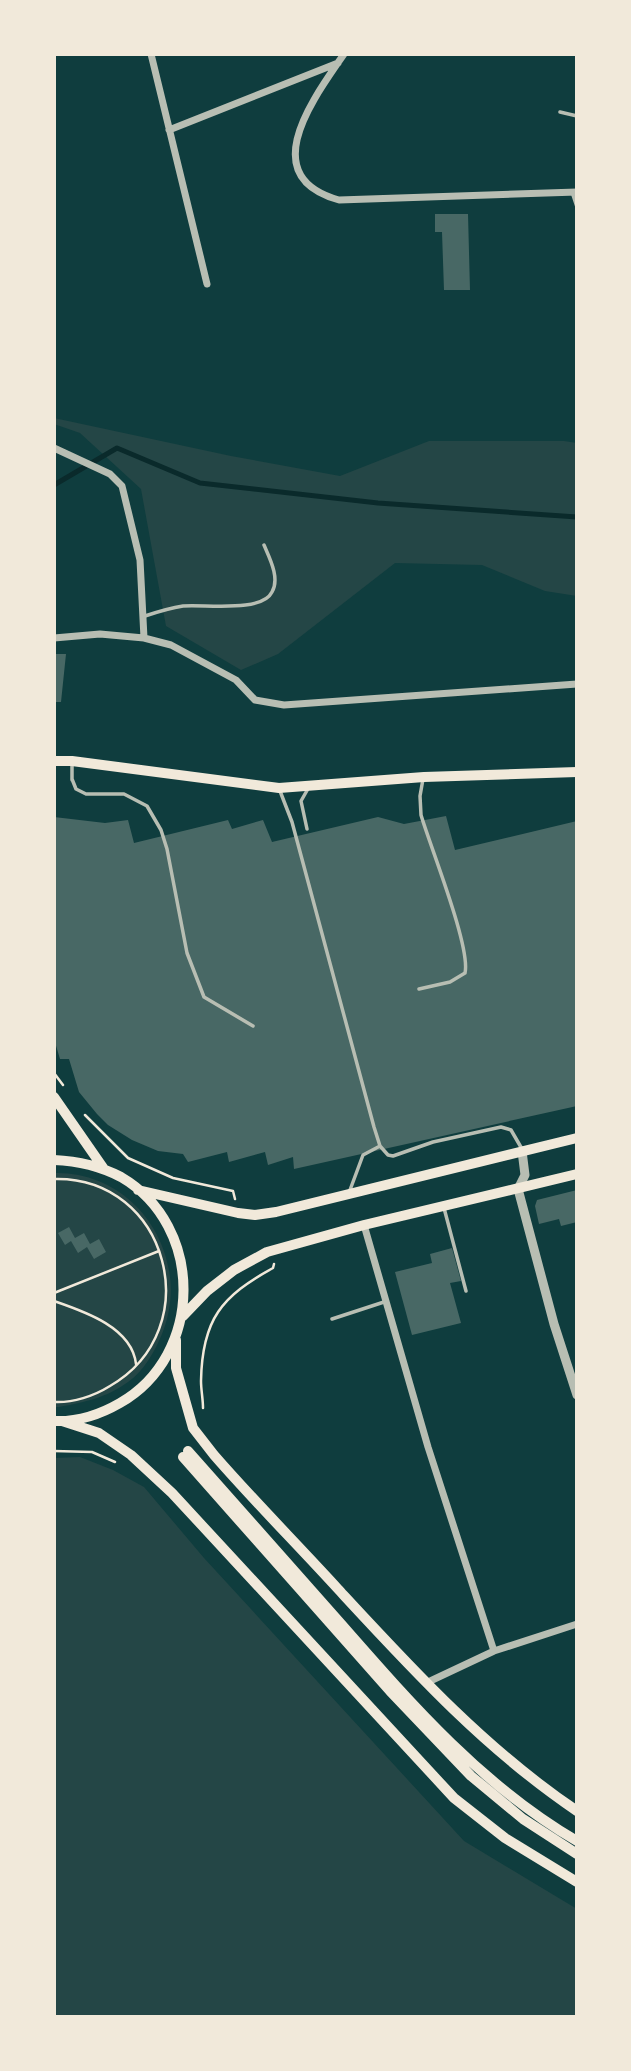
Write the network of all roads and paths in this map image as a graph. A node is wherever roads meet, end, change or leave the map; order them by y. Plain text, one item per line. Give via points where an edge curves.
1 (151, 54) edge
2 (344, 54) edge
3 (338, 63) junction
4 (560, 112) dead end
5 (577, 116) edge
6 (169, 130) junction
7 (574, 191) edge
8 (577, 207) edge
9 (207, 284) dead end
10 (54, 448) edge
11 (264, 545) dead end
12 (143, 616) junction
13 (54, 638) edge
14 (144, 638) junction
15 (577, 684) edge
16 (54, 761) edge
17 (72, 761) junction
18 (577, 772) edge
19 (424, 777) junction
20 (310, 785) junction
21 (279, 788) junction
22 (307, 829) dead end
23 (419, 989) dead end
24 (253, 1026) dead end
25 (54, 1073) edge
26 (69, 1093) dead end
27 (54, 1097) edge
28 (83, 1112) dead end
29 (577, 1138) edge
30 (380, 1146) junction
31 (522, 1151) junction
32 (54, 1160) edge
33 (104, 1169) junction
34 (577, 1174) edge
35 (54, 1179) edge
36 (138, 1189) junction
37 (518, 1189) junction
38 (348, 1194) junction
39 (444, 1206) junction
40 (238, 1213) junction
41 (365, 1225) junction
42 (159, 1251) junction
43 (267, 1252) junction
44 (466, 1290) dead end
45 (54, 1293) edge
46 (54, 1301) edge
47 (386, 1302) junction
48 (183, 1316) junction
49 (332, 1319) dead end
50 (176, 1340) junction
51 (136, 1366) junction
52 (577, 1395) edge
53 (54, 1402) edge
54 (58, 1421) edge
55 (193, 1428) junction
56 (54, 1451) edge
57 (119, 1464) dead end
58 (577, 1624) edge
59 (494, 1651) junction
60 (426, 1683) junction
61 (577, 1811) edge
62 (577, 1841) edge
63 (577, 1854) edge
64 (577, 1882) edge

1 - 6 street
2 - 3 street
3 - 6 street
3 - 7 street via 301,123 293,150 306,181 325,197
4 - 5 lane
6 - 9 street
7 - 8 lane
10 - 12 street via 110,474 122,486 140,560
11 - 12 lane via 275,578 268,600 255,605 182,607
12 - 14 street
13 - 14 street via 100,634
14 - 15 street via 171,645 236,680 256,700 284,705
16 - 17 main road
17 - 21 main road
17 - 24 lane via 76,789 86,794 124,794 147,806 167,849 187,953 204,997
18 - 19 main road
19 - 20 main road
19 - 23 lane via 421,815 467,966 465,973 450,982
20 - 21 main road
20 - 22 lane via 301,801
21 - 30 lane
25 - 26 path
27 - 33 main road
28 - 40 path via 128,1158 173,1178 233,1191
29 - 31 main road
30 - 31 lane via 393,1156 501,1127 511,1130
30 - 38 lane via 363,1155
31 - 37 street via 525,1175
31 - 38 main road
32 - 33 main road
33 - 36 main road
34 - 37 main road
35 - 42 path via 70,1178 106,1189 135,1211
36 - 40 main road
36 - 48 main road via 172,1233 185,1288
37 - 39 main road
37 - 52 street
38 - 40 main road via 276,1212
39 - 41 main road
39 - 44 lane
41 - 43 main road
41 - 47 street
42 - 45 path
42 - 51 path via 167,1278 165,1315 151,1349
43 - 48 main road via 207,1290
43 - 55 path via 273,1268 232,1294 212,1324 201,1377 204,1406
46 - 51 path via 79,1309 112,1329 130,1346
47 - 49 lane
47 - 59 street
48 - 50 main road
50 - 54 main road via 149,1381 131,1397 98,1413
50 - 55 main road via 176,1368
51 - 53 path via 127,1377 95,1395
54 - 64 main road via 99,1433 131,1455 172,1493 454,1798 505,1838
55 - 60 main road via 235,1480
56 - 57 path via 92,1452
58 - 59 street
59 - 60 street
60 - 61 main road via 538,1785
62 - 63 main road via 519,1803 453,1745 186,1454 390,1691 471,1776 523,1819

